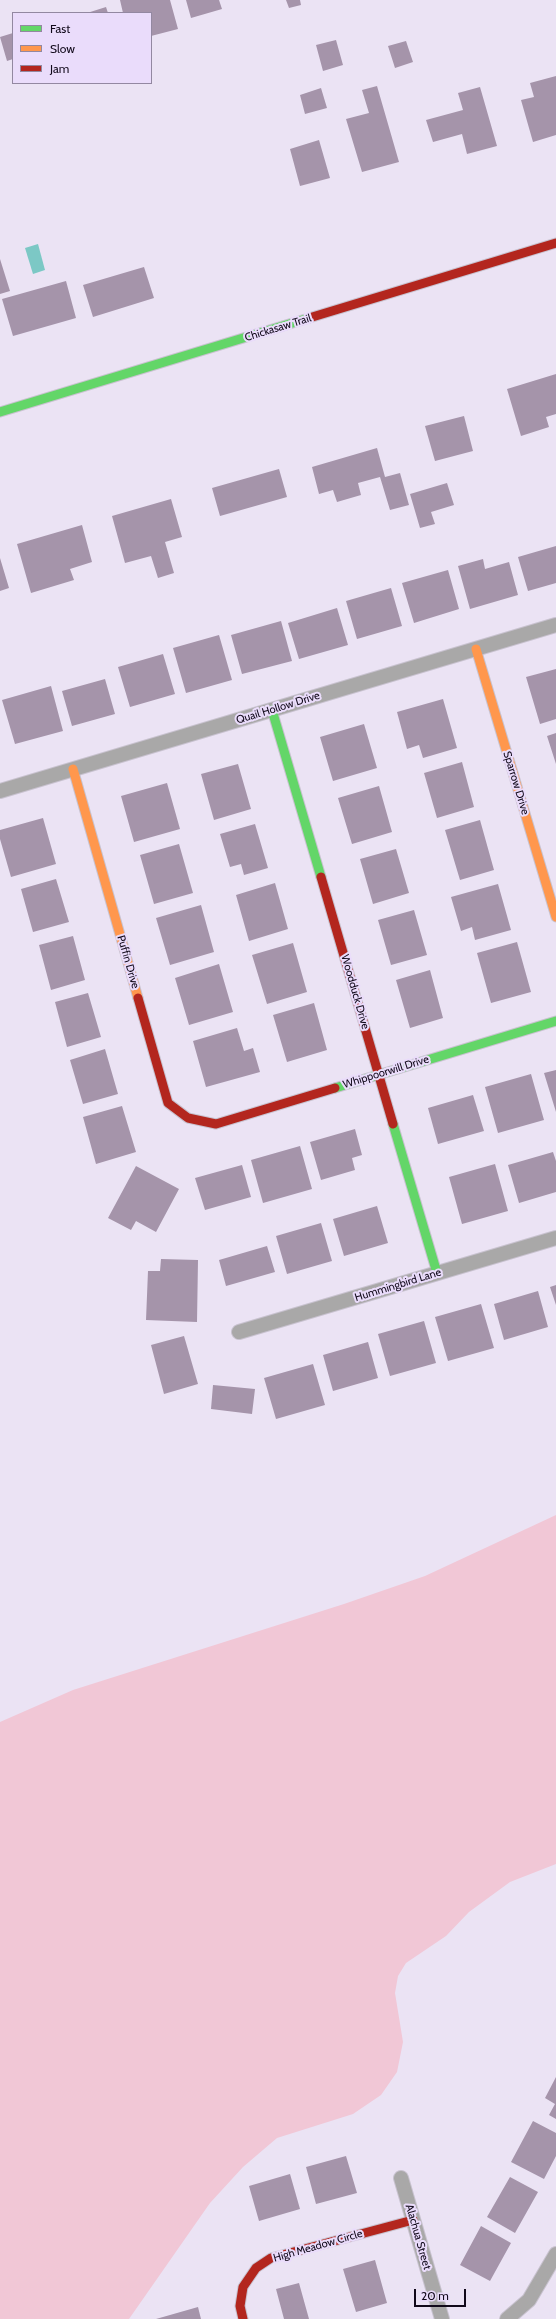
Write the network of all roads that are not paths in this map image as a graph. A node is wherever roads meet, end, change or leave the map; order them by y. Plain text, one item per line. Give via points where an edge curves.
1 (556, 243) edge
2 (0, 412) edge
3 (556, 625) edge
4 (476, 649) junction
5 (272, 710) junction
6 (73, 769) junction
7 (0, 791) edge
8 (556, 917) edge
9 (556, 1021) edge
10 (379, 1074) junction
11 (216, 1124) joint
12 (556, 1238) edge
13 (437, 1273) junction
14 (239, 1332) dead end
15 (401, 2178) dead end
16 (413, 2220) junction
17 (556, 2254) edge
18 (243, 2319) edge
19 (442, 2319) edge
20 (506, 2319) edge

1 - 2 street, Chickasaw Trail
3 - 4 street, Quail Hollow Drive
4 - 5 street, Quail Hollow Drive
4 - 8 street, Sparrow Drive
5 - 6 street, Quail Hollow Drive
5 - 10 street, Woodduck Drive
6 - 7 street, Quail Hollow Drive
6 - 11 street, Puffin Drive via 168,1103 188,1118
9 - 10 street, Whippoorwill Drive
10 - 11 street, Whippoorwill Drive
10 - 13 street, Woodduck Drive
12 - 13 street, Hummingbird Lane
13 - 14 street, Hummingbird Lane
15 - 16 street, Alachua Street
16 - 18 street, High Meadow Circle via 271,2258 256,2268 243,2287 240,2306
16 - 19 street, Alachua Street
17 - 20 street via 529,2300

